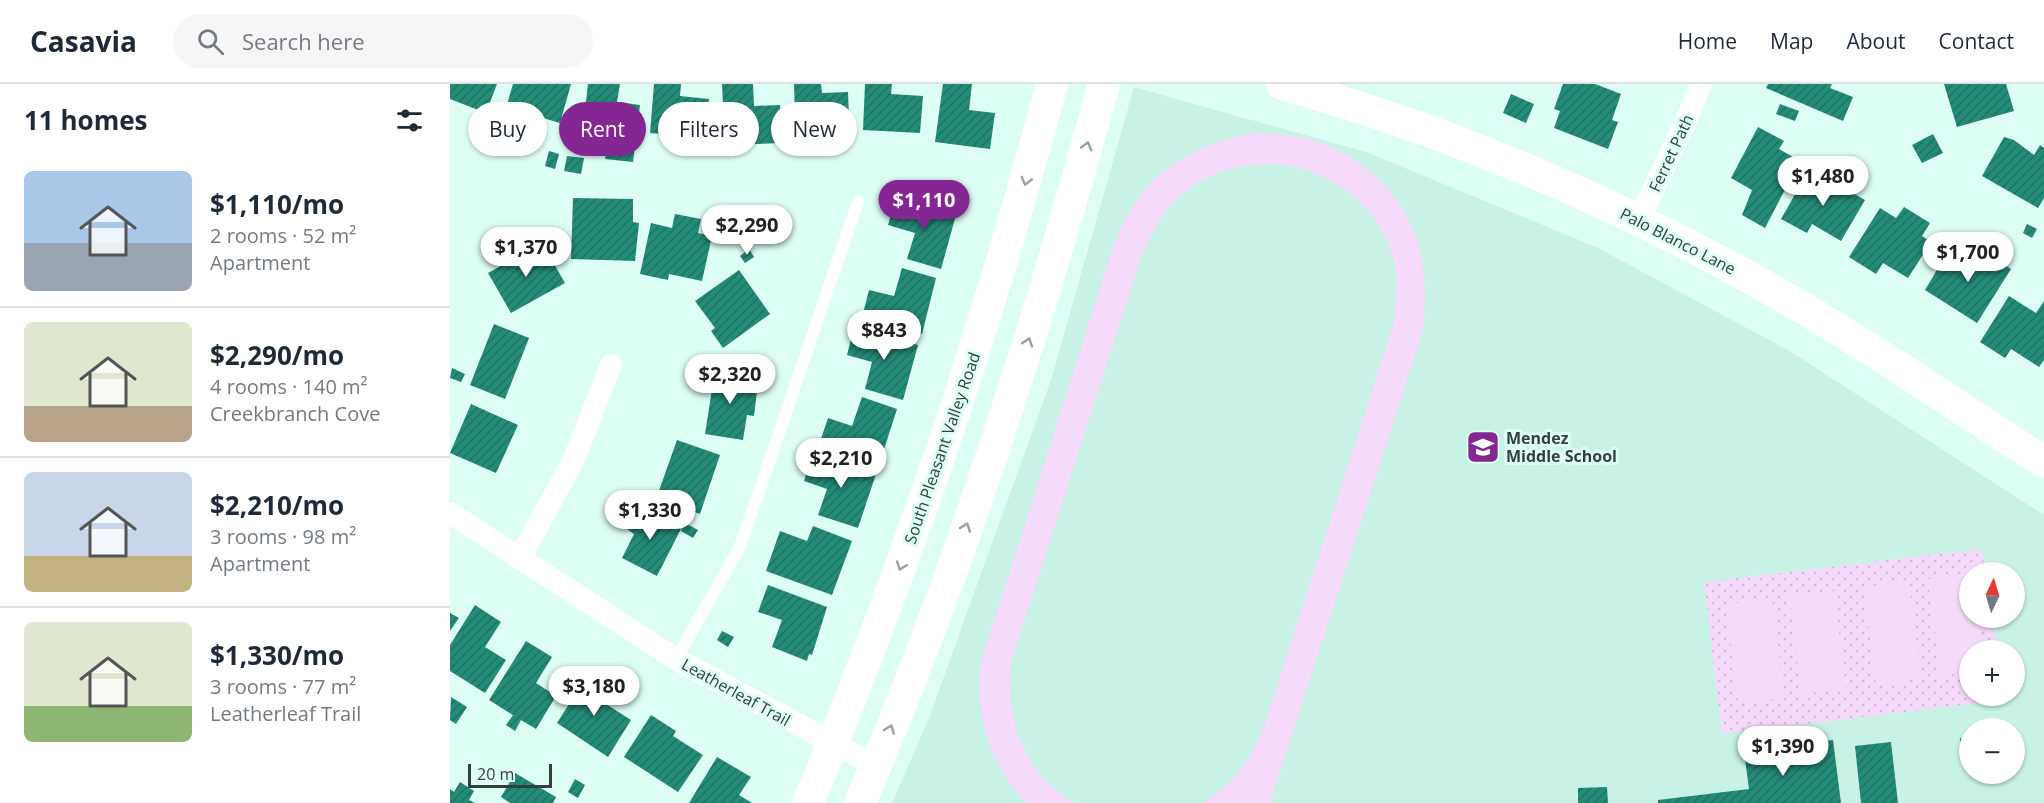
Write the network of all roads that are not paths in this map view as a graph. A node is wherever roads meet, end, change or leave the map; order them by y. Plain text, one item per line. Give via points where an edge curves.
1 (1052, 84) edge
2 (1104, 84) edge
3 (1282, 84) edge
4 (1701, 84) edge
5 (1317, 89) edge
6 (858, 202) dead end
7 (1639, 220) junction
8 (611, 365) dead end
9 (2044, 462) edge
10 (450, 513) edge
11 (520, 558) junction
12 (676, 659) junction
13 (832, 744) junction
14 (876, 766) junction
15 (808, 803) edge
16 (860, 803) edge

1 -> 13 main road, South Pleasant Valley Road via 1009,243 943,452
14 -> 2 main road via 987,471 1057,255
3 - 5 main road, Palo Blanco Lane
4 - 7 street, Ferret Path
5 - 7 main road, Palo Blanco Lane via 1484,151
6 - 12 lane via 740,547
7 - 9 main road, Palo Blanco Lane via 1763,285
8 - 11 street via 574,459
10 - 11 street, Leatherleaf Trail
11 - 12 street, Leatherleaf Trail
12 - 13 street, Leatherleaf Trail
13 - 14 street, Leatherleaf Trail
13 - 15 main road, South Pleasant Valley Road
14 - 16 main road

